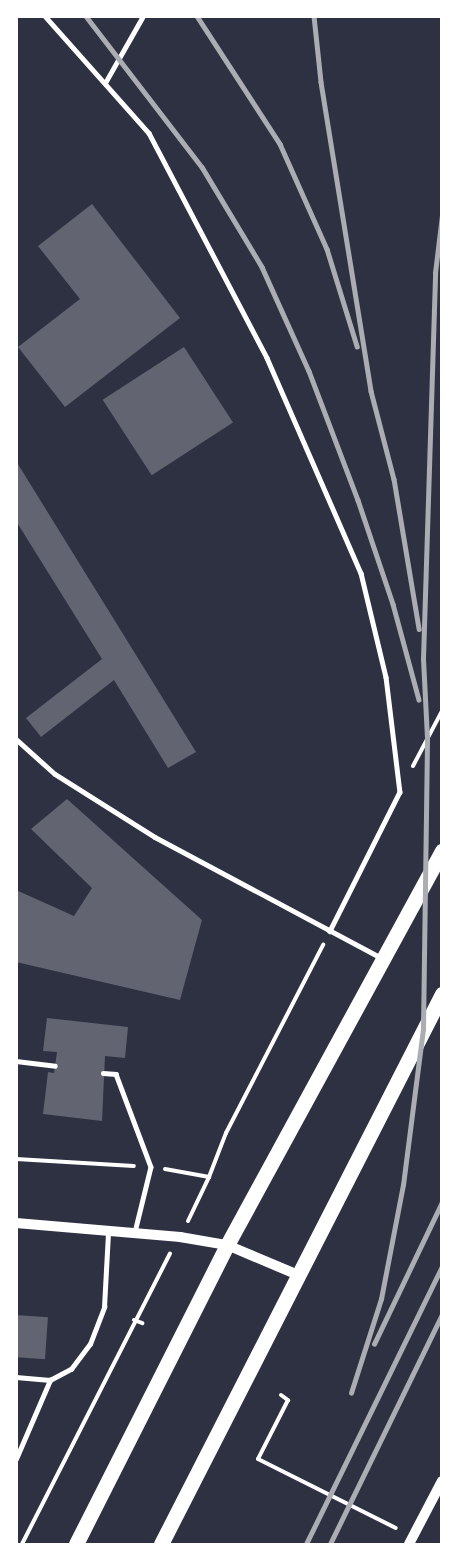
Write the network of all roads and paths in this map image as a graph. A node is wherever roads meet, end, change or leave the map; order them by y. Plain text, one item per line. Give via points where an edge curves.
1 (45, 16) edge
2 (143, 16) edge
3 (105, 83) junction
4 (441, 711) edge
5 (16, 739) edge
6 (400, 792) junction
7 (441, 851) edge
8 (330, 931) junction
9 (384, 959) junction
10 (441, 994) edge
11 (16, 1060) edge
12 (55, 1066) dead end
13 (103, 1073) dead end
14 (16, 1159) edge
15 (150, 1167) junction
16 (16, 1223) edge
17 (108, 1229) junction
18 (135, 1232) junction
19 (227, 1245) junction
20 (298, 1275) junction
21 (141, 1307) dead end
22 (134, 1320) junction
23 (142, 1323) dead end
24 (16, 1377) edge
25 (50, 1380) junction
26 (281, 1395) dead end
27 (16, 1459) edge
28 (441, 1480) edge
29 (411, 1541) edge
30 (22, 1545) edge
31 (76, 1545) edge
32 (161, 1545) edge

1 - 3 lane
2 - 3 lane
3 - 6 lane via 149,133 267,358 361,573 386,677
4 - 6 path
5 - 8 lane via 55,774 155,837
6 - 8 lane
7 - 9 main road
8 - 9 lane
8 - 15 path via 226,1132 209,1178
9 - 19 main road
10 - 20 main road
11 - 12 lane
13 - 15 lane via 116,1074
14 - 15 path
15 - 18 lane
16 - 17 street
17 - 18 street
17 - 25 lane via 104,1307 90,1344 71,1369
18 - 19 street
19 - 20 street
19 - 31 main road
20 - 32 main road
21 - 22 path
22 - 23 path
22 - 30 path
24 - 25 lane
25 - 27 lane
26 - 29 path via 288,1400 258,1459
28 - 29 street

